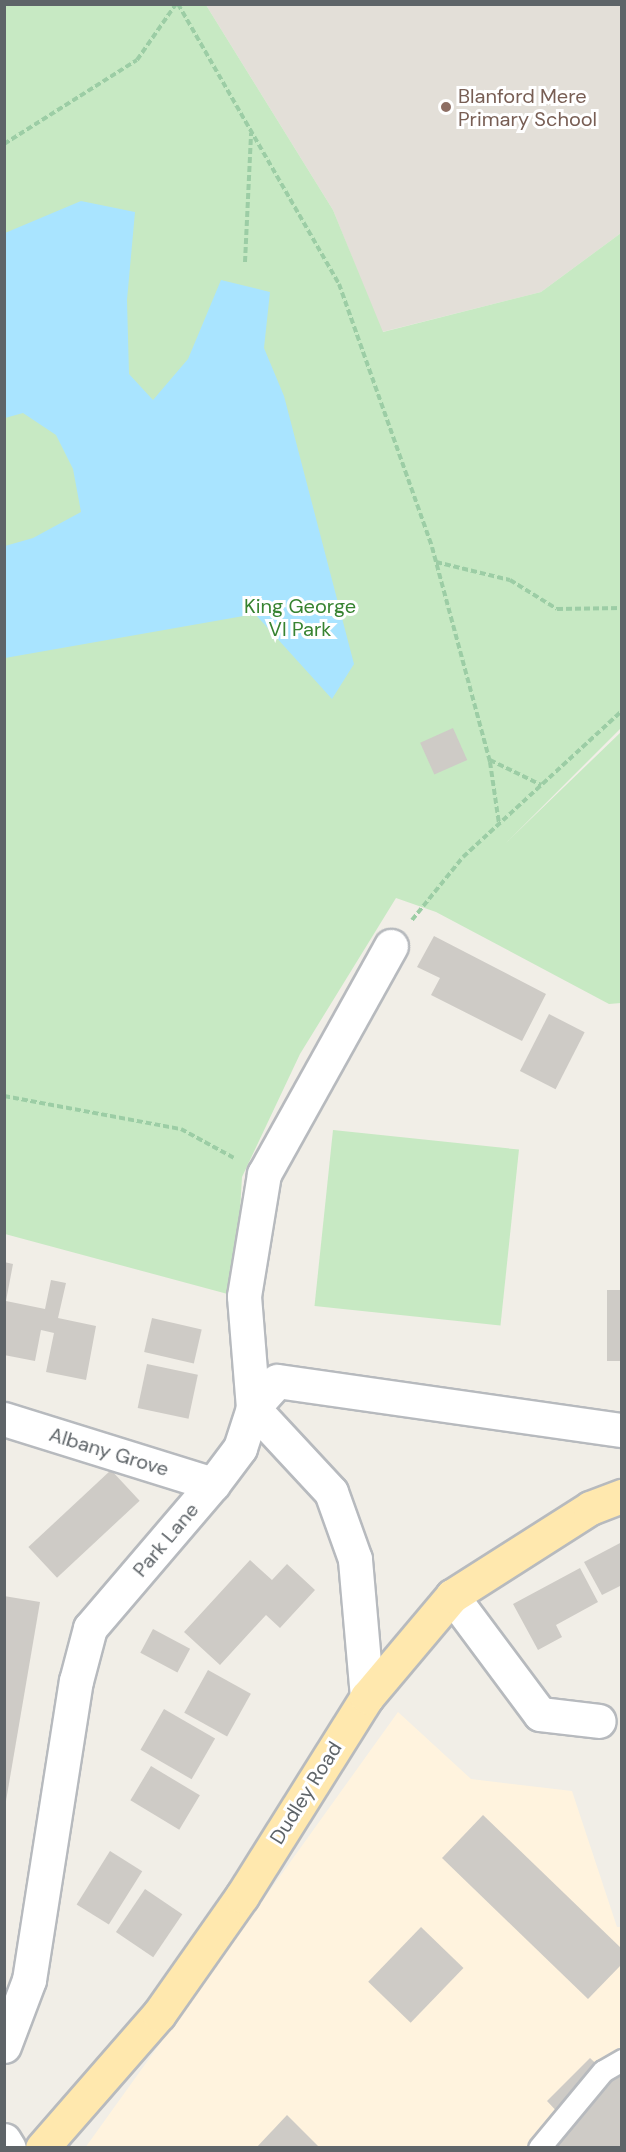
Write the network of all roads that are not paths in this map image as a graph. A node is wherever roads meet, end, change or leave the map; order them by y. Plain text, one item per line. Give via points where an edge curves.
1 (391, 946) road end
2 (253, 1408) junction
3 (4, 1419) edge
4 (621, 1430) edge
5 (213, 1484) junction
6 (621, 1496) edge
7 (452, 1596) junction
8 (368, 1696) junction
9 (599, 1721) dead end
10 (4, 2046) edge
11 (621, 2060) edge
12 (4, 2140) edge
13 (9, 2148) edge
14 (42, 2148) edge
15 (539, 2148) edge

1 - 2 street via 264,1174 244,1296
2 - 4 street, Park Lane via 277,1381
2 - 5 street, Park Lane via 240,1448
2 - 8 street via 332,1492 355,1559
3 - 5 street, Albany Grove
5 - 10 street, Park Lane via 90,1628 76,1681 29,1980
6 - 7 main road, Dudley Road via 590,1508
7 - 8 main road, Dudley Road
7 - 9 street via 540,1714
8 - 14 main road, Dudley Road via 242,1896 159,2014
11 - 15 lane via 603,2071
12 - 13 street

